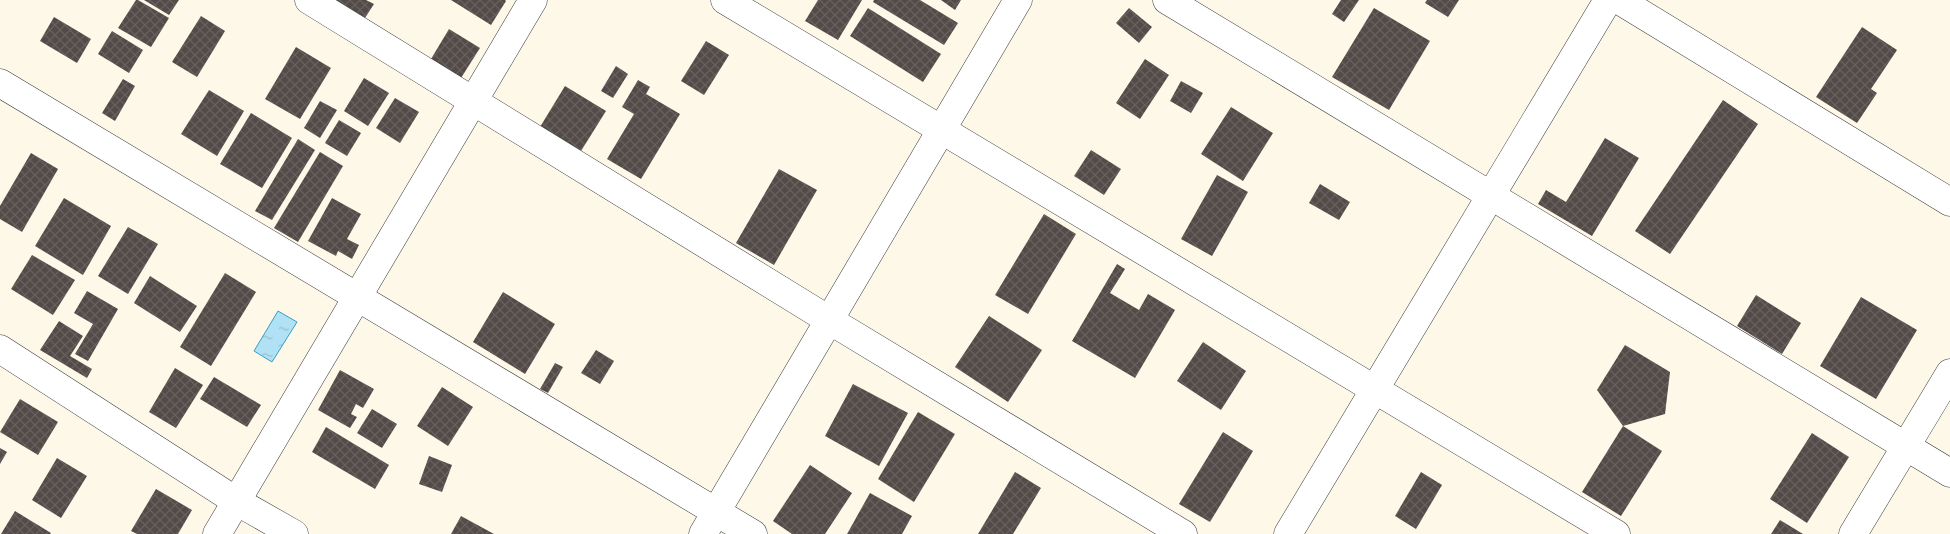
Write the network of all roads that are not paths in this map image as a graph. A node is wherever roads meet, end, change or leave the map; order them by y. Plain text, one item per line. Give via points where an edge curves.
1 (309, 0) edge
2 (533, 0) edge
3 (725, 0) edge
4 (1018, 0) edge
5 (1167, 0) edge
6 (1608, 0) edge
7 (1618, 0) edge
8 (0, 83) edge
9 (474, 100) junction
10 (941, 130) junction
11 (1491, 196) junction
12 (1950, 202) edge
13 (356, 296) junction
14 (829, 320) junction
15 (0, 349) edge
16 (1950, 373) edge
17 (1375, 389) junction
18 (1906, 446) junction
19 (1950, 473) edge
20 (236, 501) junction
21 (710, 523) edge
22 (217, 534) edge
23 (294, 534) edge
24 (753, 534) edge
25 (1183, 534) edge
26 (1288, 534) edge
27 (1616, 534) edge
28 (1854, 534) edge

1 - 9 street
2 - 9 street
3 - 10 street
4 - 10 street
5 - 11 street
6 - 11 street
7 - 12 street
8 - 13 street
9 - 13 street
9 - 14 street
10 - 14 street
10 - 17 street
11 - 17 street
11 - 18 street
13 - 20 street
13 - 21 street
14 - 21 street
14 - 25 street
15 - 20 street
16 - 18 street
17 - 26 street
17 - 27 street
18 - 19 street
18 - 28 street
20 - 22 street
20 - 23 street
21 - 24 street

